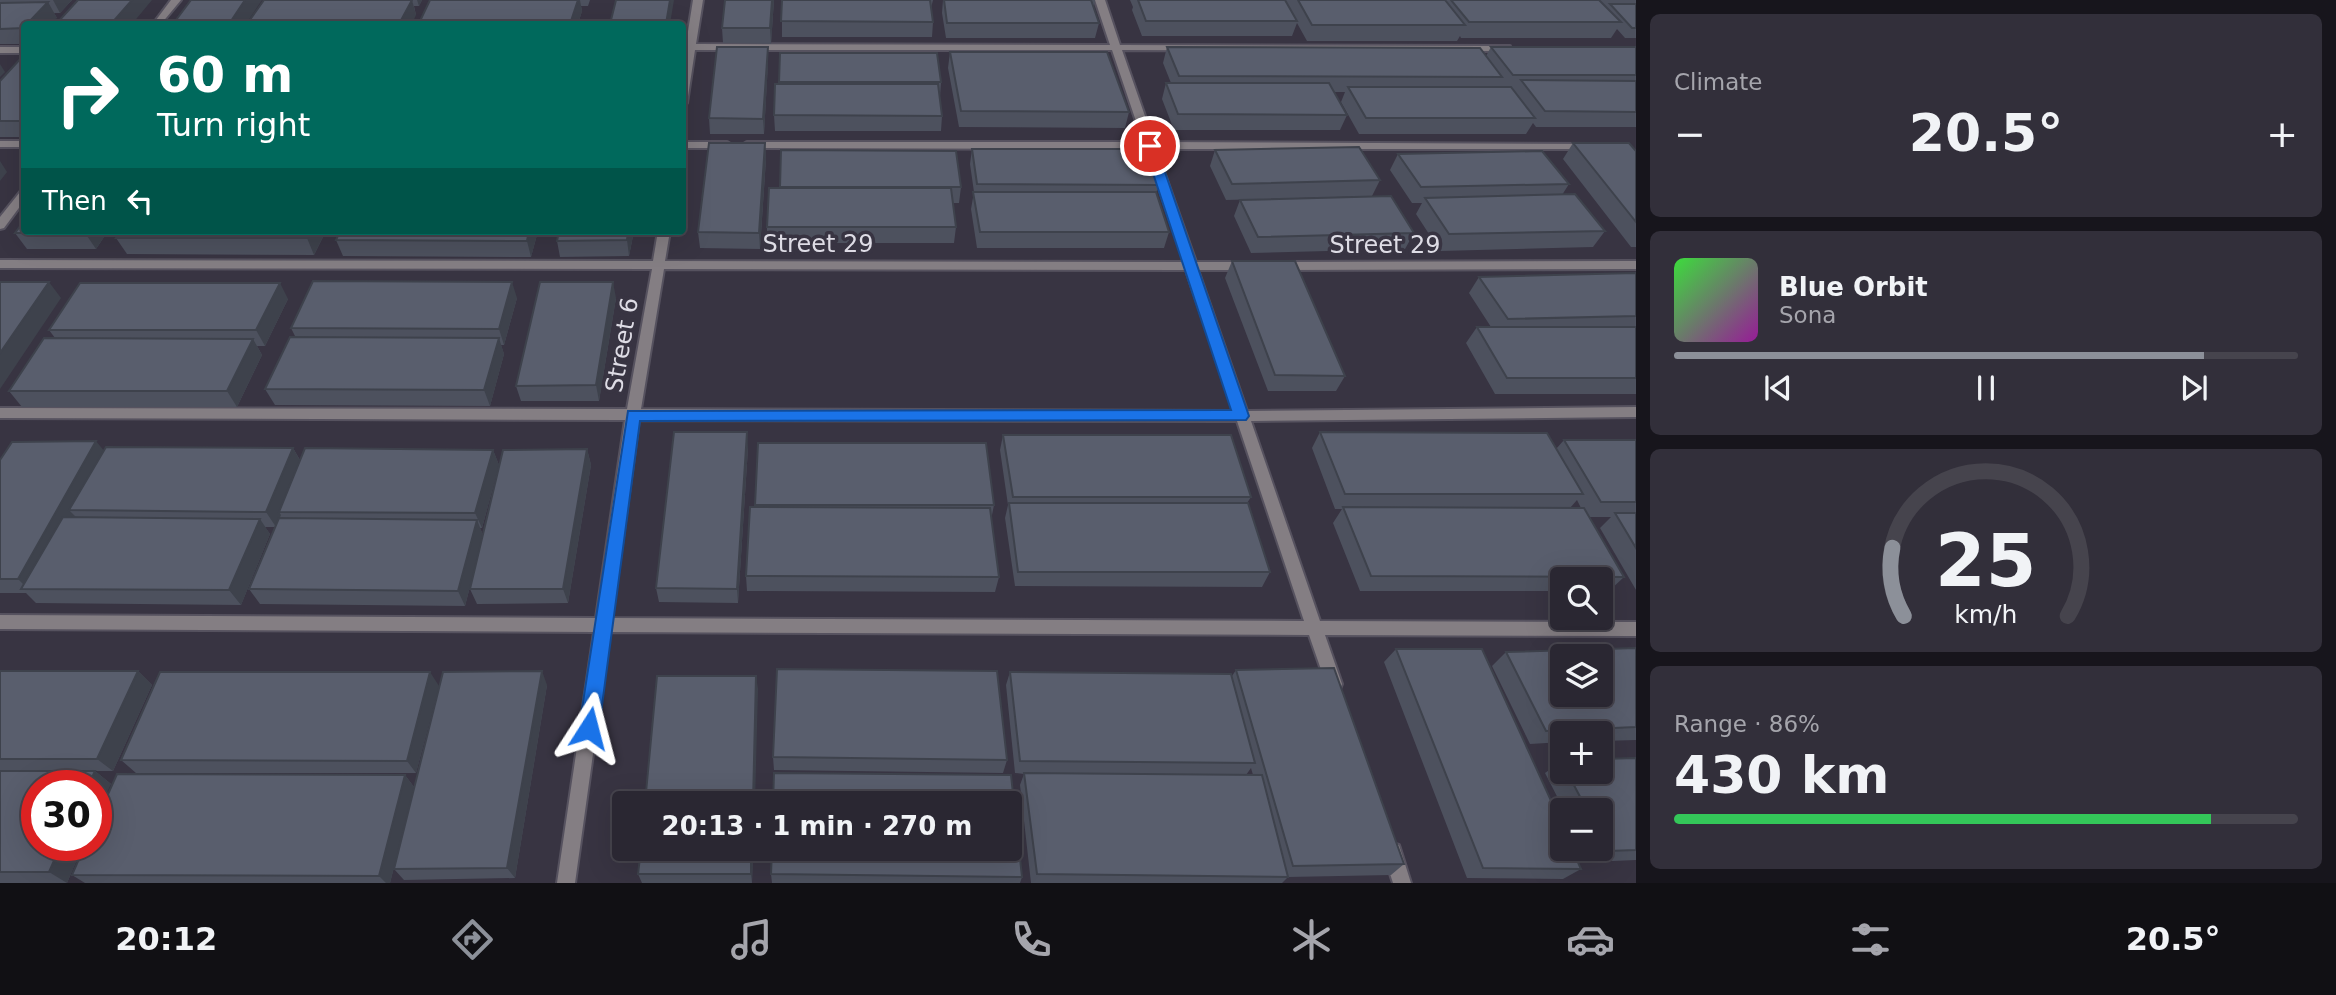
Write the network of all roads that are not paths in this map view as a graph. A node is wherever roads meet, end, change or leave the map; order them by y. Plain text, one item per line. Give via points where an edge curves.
1 (176, 0) edge
2 (698, 0) edge
3 (1100, 0) edge
4 (159, 21) edge
5 (686, 47) edge
6 (1116, 47) junction
7 (1513, 48) edge
8 (0, 50) edge
9 (21, 50) edge
10 (0, 144) edge
11 (21, 144) edge
12 (686, 145) edge
13 (1150, 146) junction
14 (1599, 146) edge
15 (21, 198) edge
16 (0, 225) edge
17 (663, 235) edge
18 (0, 264) edge
19 (659, 265) junction
20 (1636, 265) edge
21 (1191, 266) junction
22 (1636, 412) edge
23 (0, 413) edge
24 (633, 415) junction
25 (1241, 416) junction
26 (0, 622) edge
27 (605, 625) junction
28 (1315, 628) junction
29 (1636, 629) edge
30 (1337, 692) edge
31 (1385, 832) edge
32 (566, 883) edge
33 (1402, 883) edge

1 - 4 street
2 - 5 street
3 - 6 street
5 - 6 street
6 - 7 street
6 - 13 street
8 - 9 street
10 - 11 street
12 - 13 street
13 - 14 street
13 - 21 street
15 - 16 street
17 - 19 street, Street 6
18 - 19 street, Street 29
19 - 21 street, Street 29
19 - 24 street, Street 6
20 - 21 street, Street 29
21 - 25 street
22 - 25 street
23 - 24 street
24 - 25 street
24 - 27 street, Street 6
25 - 28 street
26 - 27 street
27 - 28 street
27 - 32 street, Street 6
28 - 29 street
28 - 30 street
31 - 33 street

